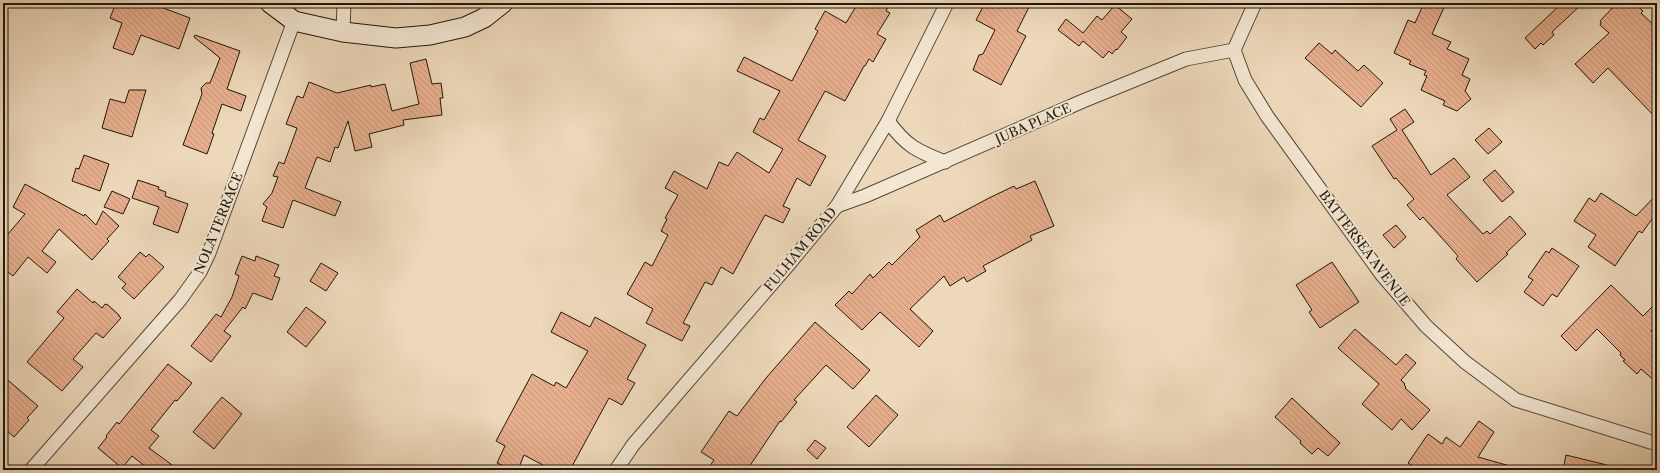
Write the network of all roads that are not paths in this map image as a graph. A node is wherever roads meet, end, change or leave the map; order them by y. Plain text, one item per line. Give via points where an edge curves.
1 (270, 3) edge
2 (344, 3) edge
3 (503, 3) edge
4 (947, 3) edge
5 (1255, 3) edge
6 (294, 21) junction
7 (343, 32) junction
8 (1234, 50) junction
9 (888, 121) junction
10 (945, 162) junction
11 (837, 206) junction
12 (1657, 444) edge
13 (31, 470) edge
14 (616, 470) edge

1 - 6 main road
2 - 7 street
3 - 7 main road via 484,18 465,28 430,35 396,38
4 - 9 street, FULHAM ROAD
5 - 8 street
6 - 7 main road
6 - 13 street, NOLA TERRACE via 200,272 180,300
8 - 10 street, JUBA PLACE via 1186,60 1083,101
8 - 12 street, BATTERSEA AVENUE via 1245,80 1267,116 1382,275 1426,326 1465,362 1516,400
9 - 10 street via 906,143
9 - 11 street, FULHAM ROAD
10 - 11 street, JUBA PLACE
11 - 14 street, FULHAM ROAD via 633,445

